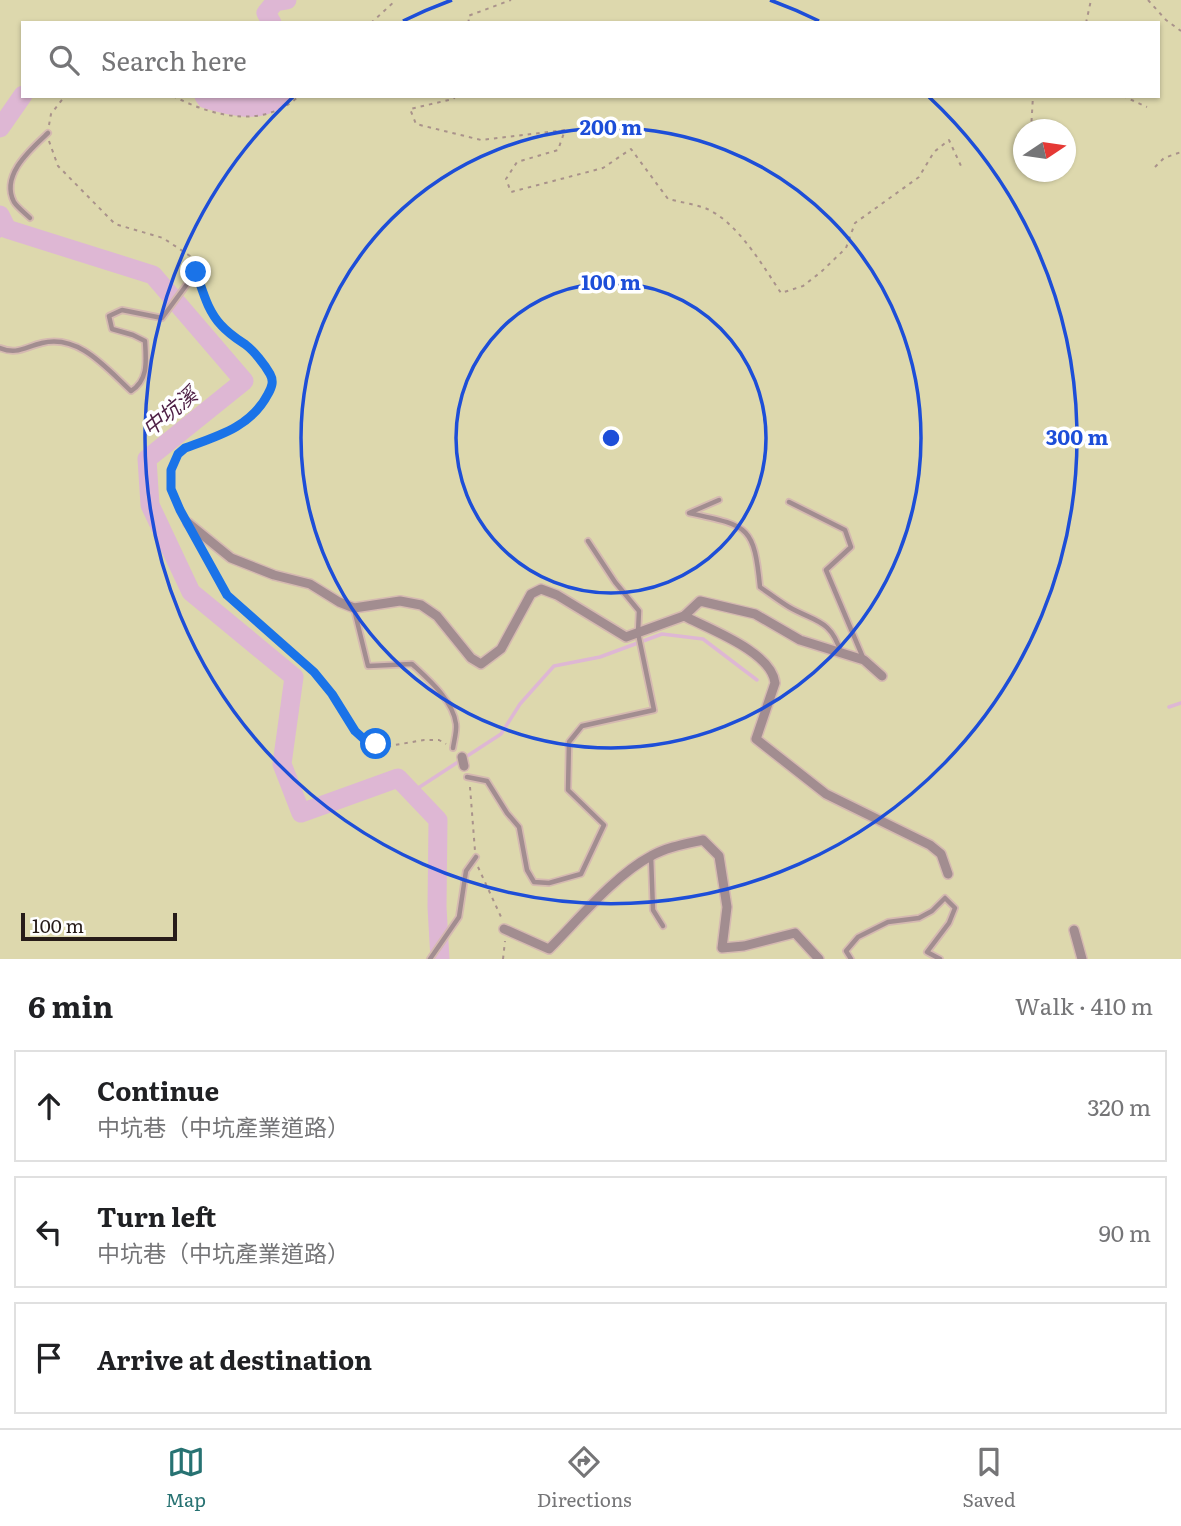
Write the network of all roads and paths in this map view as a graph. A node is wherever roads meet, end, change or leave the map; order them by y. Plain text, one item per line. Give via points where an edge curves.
1 (396, 0) edge
2 (511, 0) edge
3 (1091, 0) edge
4 (1148, 0) edge
5 (372, 21) edge
6 (469, 21) edge
7 (1086, 21) edge
8 (1181, 31) edge
9 (63, 98) edge
10 (178, 98) edge
11 (297, 98) edge
12 (454, 98) edge
13 (1033, 98) edge
14 (1128, 98) edge
15 (1147, 107) dead end
16 (1032, 119) edge
17 (48, 133) junction
18 (1181, 152) edge
19 (961, 166) dead end
20 (1155, 167) dead end
21 (30, 218) dead end
22 (196, 272) junction
23 (0, 348) edge
24 (719, 500) dead end
25 (789, 502) dead end
26 (188, 523) joint
27 (198, 541) dead end
28 (588, 541) dead end
29 (354, 608) junction
30 (684, 616) junction
31 (639, 634) junction
32 (841, 653) junction
33 (864, 660) junction
34 (882, 676) dead end
35 (453, 748) joint
36 (467, 777) joint
37 (651, 856) junction
38 (476, 857) junction
39 (948, 874) dead end
40 (663, 926) dead end
41 (504, 929) junction
42 (1074, 930) dead end
43 (431, 956) edge
44 (503, 959) edge
45 (819, 959) edge
46 (851, 959) edge
47 (940, 959) edge
48 (1082, 959) edge

1 - 5 path
2 - 6 path via 468,16
3 - 7 path
4 - 8 path
9 - 17 path via 51,114
10 - 11 path via 235,117 274,111
12 - 19 path via 410,109 416,124 481,140 565,130 558,150 517,162 506,179 511,192 603,168 631,149 668,199 706,209 732,228 751,247 781,293 821,272 846,248 855,223 919,177 934,152 948,140
13 - 16 path
14 - 15 path
17 - 21 lane via 14,166 9,187 13,201
17 - 22 path via 58,166 115,223 163,238 190,256
18 - 20 path
22 - 23 lane via 162,318 122,310 109,316 112,329 145,341 147,366 140,385 131,391 90,353 61,340 11,352
22 - 26 path via 219,324 248,346 272,378 272,387 260,409 241,425 178,454 171,489
24 - 32 lane via 689,513 748,532 757,551 760,587 824,623
25 - 33 lane via 845,530 851,547 826,570
26 - 29 street via 231,558 310,584
27 - 35 path via 227,595 314,672 365,740 389,746 439,740
28 - 31 lane via 639,611
29 - 31 street via 400,601 421,605 437,615 481,664 501,649 531,594 541,589 626,637
29 - 35 lane via 368,666 412,664 433,684 456,724
30 - 31 street
30 - 32 street via 700,601 744,611 800,640
30 - 39 street via 751,650 774,675 756,739 826,794 930,845 941,854
31 - 36 lane via 654,710 582,726 569,743 568,790 604,825 581,874 534,882 527,870 519,827 487,781
32 - 33 street
33 - 34 street
36 - 38 path
37 - 40 lane via 653,910
37 - 41 street via 625,874 549,949
37 - 45 street via 704,840 719,856 727,907 722,948 795,933
38 - 41 path
38 - 43 lane via 466,871 458,917
41 - 44 path
42 - 48 street
46 - 47 lane via 846,951 858,937 888,922 919,918 945,898 954,908 949,923 927,952

